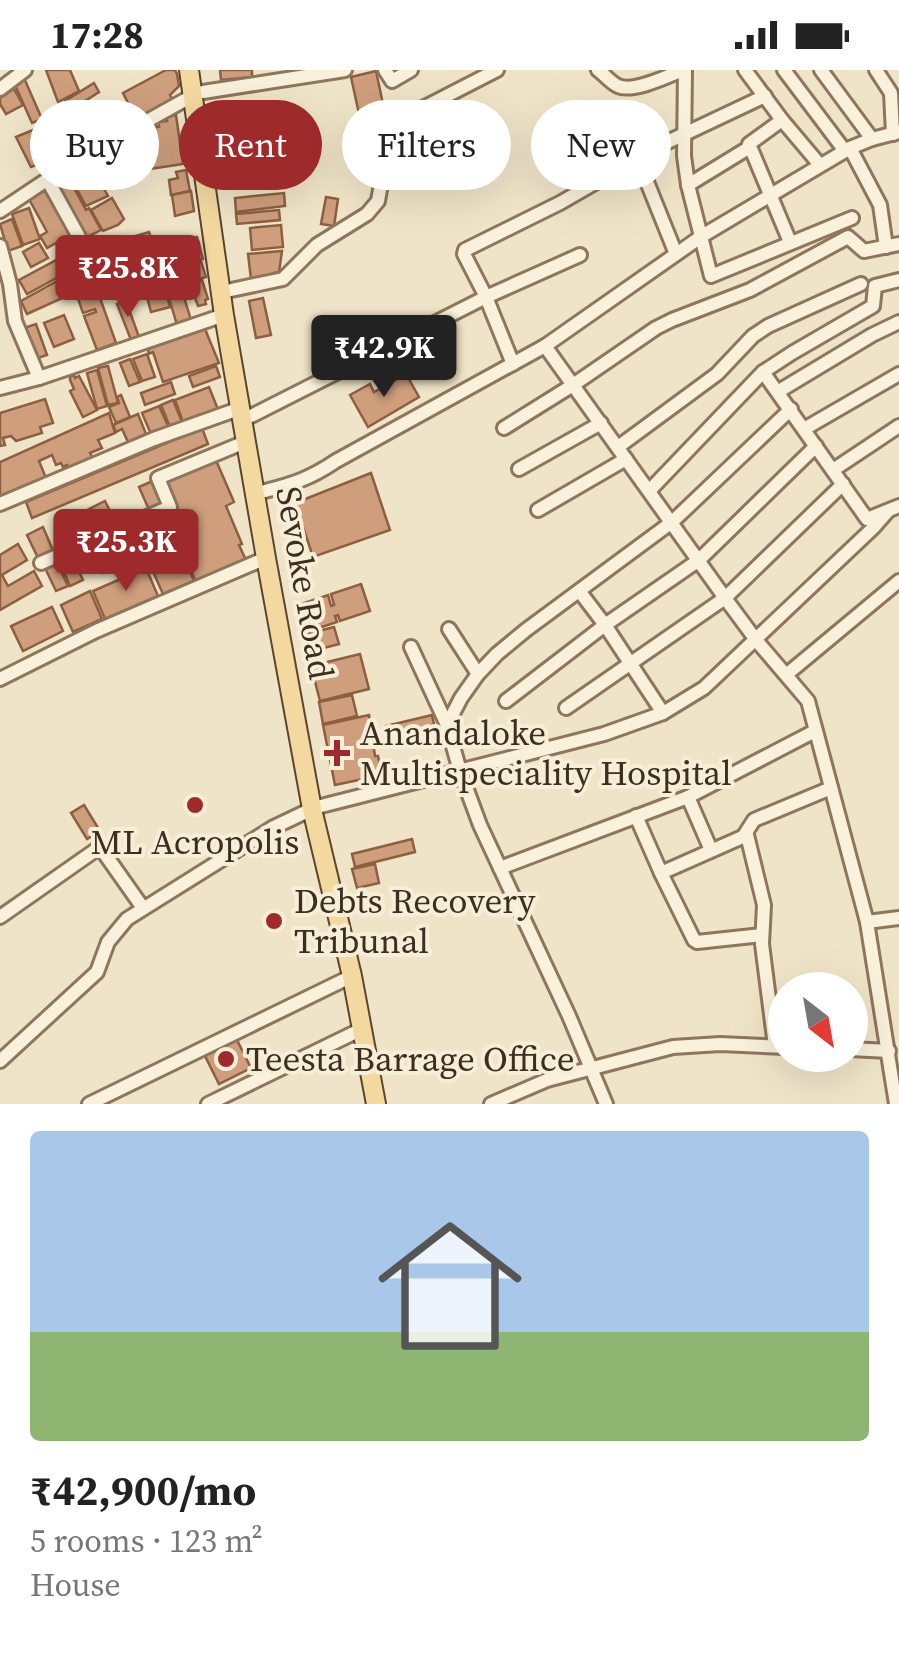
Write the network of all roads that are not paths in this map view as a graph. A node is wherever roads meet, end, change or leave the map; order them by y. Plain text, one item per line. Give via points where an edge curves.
1 (25, 70) edge
2 (188, 70) edge
3 (200, 70) edge
4 (386, 70) edge
5 (411, 70) edge
6 (497, 70) edge
7 (598, 70) edge
8 (684, 70) edge
9 (746, 70) edge
10 (784, 70) edge
11 (821, 70) edge
12 (876, 70) edge
13 (341, 71) edge
14 (899, 80) edge
15 (0, 89) edge
16 (890, 93) junction
17 (198, 94) junction
18 (765, 96) junction
19 (159, 114) edge
20 (782, 120) junction
21 (684, 133) junction
22 (896, 133) edge
23 (872, 139) junction
24 (671, 140) edge
25 (750, 147) junction
26 (848, 150) junction
27 (820, 166) junction
28 (688, 185) junction
29 (31, 190) edge
30 (53, 190) edge
31 (582, 190) edge
32 (650, 190) edge
33 (770, 197) junction
34 (0, 212) edge
35 (852, 218) dead end
36 (702, 236) junction
37 (79, 238) dead end
38 (790, 242) junction
39 (0, 246) edge
40 (893, 246) edge
41 (676, 254) junction
42 (580, 255) dead end
43 (899, 280) edge
44 (861, 284) dead end
45 (231, 290) junction
46 (486, 297) junction
47 (229, 314) junction
48 (899, 322) edge
49 (546, 346) junction
50 (513, 364) junction
51 (763, 372) junction
52 (899, 374) edge
53 (38, 378) junction
54 (573, 385) junction
55 (0, 388) edge
56 (778, 391) junction
57 (791, 409) junction
58 (246, 412) junction
59 (601, 424) junction
60 (899, 426) edge
61 (504, 428) dead end
62 (804, 429) junction
63 (245, 442) junction
64 (816, 446) junction
65 (622, 453) junction
66 (519, 469) dead end
67 (833, 470) junction
68 (843, 484) junction
69 (650, 490) junction
70 (265, 492) junction
71 (0, 504) edge
72 (893, 509) edge
73 (538, 510) dead end
74 (672, 522) junction
75 (272, 556) junction
76 (699, 560) junction
77 (42, 563) dead end
78 (899, 581) edge
79 (580, 592) junction
80 (725, 598) junction
81 (604, 625) junction
82 (448, 630) dead end
83 (756, 640) junction
84 (411, 647) dead end
85 (631, 664) junction
86 (478, 674) junction
87 (786, 675) junction
88 (0, 679) edge
89 (506, 700) dead end
90 (566, 708) dead end
91 (662, 713) junction
92 (447, 725) junction
93 (815, 731) junction
94 (460, 771) junction
95 (831, 788) junction
96 (688, 796) junction
97 (316, 808) junction
98 (636, 816) junction
99 (745, 834) junction
100 (711, 850) junction
101 (500, 868) junction
102 (660, 874) junction
103 (143, 908) junction
104 (0, 917) edge
105 (899, 918) edge
106 (867, 922) junction
107 (762, 935) junction
108 (768, 972) edge
109 (352, 976) junction
110 (362, 1029) junction
111 (768, 1046) edge
112 (868, 1051) edge
113 (889, 1052) junction
114 (0, 1061) edge
115 (592, 1068) junction
116 (896, 1071) edge
117 (89, 1104) edge
118 (208, 1104) edge
119 (376, 1104) edge
120 (387, 1104) edge
121 (491, 1104) edge
122 (606, 1104) edge
123 (896, 1104) edge

1 - 15 street
2 - 17 main road, Sevoke Road
3 - 17 main road, Sevoke Road
4 - 5 street via 392,81
6 - 45 street via 395,128 378,201 367,214 316,245 283,278
7 - 8 street via 626,88
8 - 21 street
9 - 18 street
10 - 26 street
11 - 23 street
12 - 16 street
13 - 17 street
14 - 16 street
16 - 22 street
17 - 19 street
17 - 45 main road, Sevoke Road
17 - 47 main road, Sevoke Road
18 - 20 street
18 - 21 street
20 - 25 street
20 - 27 street
21 - 24 street
21 - 28 street
22 - 23 street
23 - 26 street
25 - 28 street
25 - 33 street
26 - 27 street
26 - 40 street via 880,205
27 - 33 street
28 - 36 street
29 - 34 street
30 - 37 street
31 - 46 street via 465,250
32 - 41 street
33 - 36 street
33 - 38 street
35 - 38 street
36 - 38 street via 712,276
36 - 41 street
39 - 53 street via 15,321
40 - 54 street via 864,251 849,236 750,290 656,328
41 - 49 street
42 - 46 street
43 - 51 street via 875,286 873,306
44 - 65 street via 753,336
45 - 47 main road, Sevoke Road
46 - 50 street
46 - 58 street
47 - 53 street
47 - 58 main road, Sevoke Road
48 - 56 street
49 - 50 street
49 - 54 street
50 - 70 street via 312,477
51 - 56 street
51 - 69 street
52 - 62 street
53 - 55 street
54 - 59 street
54 - 61 street
56 - 57 street
57 - 62 street
57 - 74 street
58 - 63 main road, Sevoke Road
58 - 70 main road, Sevoke Road
58 - 71 street via 154,439
59 - 65 street
59 - 66 street
60 - 67 street
62 - 64 street
63 - 75 main road, Sevoke Road
63 - 77 street via 158,478 170,507
64 - 67 street
64 - 76 street
65 - 69 street
65 - 73 street
67 - 68 street
68 - 72 street via 867,518
68 - 80 street
69 - 74 street
70 - 75 main road, Sevoke Road
72 - 83 street
74 - 76 street
74 - 79 street
75 - 88 street
75 - 97 main road, Sevoke Road
76 - 80 street
76 - 81 street
78 - 87 street
79 - 81 street
79 - 86 street
80 - 83 street
80 - 85 street
81 - 85 street
81 - 89 street
82 - 86 street
83 - 87 street
83 - 91 street via 704,688
84 - 92 street
85 - 90 street
85 - 91 street
86 - 92 street
87 - 93 street via 808,701
91 - 94 street
92 - 94 street
93 - 95 street
93 - 96 street
94 - 97 street
94 - 101 street
95 - 99 street via 754,820
95 - 106 street
96 - 98 street
96 - 100 street
97 - 103 street
97 - 109 main road, Sevoke Road
97 - 120 main road, Sevoke Road
98 - 101 street
98 - 102 street
99 - 100 street
99 - 107 street via 764,906
100 - 102 street
101 - 115 street
102 - 107 street via 695,941
103 - 104 street via 100,847
103 - 114 street via 114,934 97,972
105 - 106 street
106 - 113 street
107 - 108 street
109 - 110 main road, Sevoke Road
109 - 117 street
110 - 118 street
110 - 119 main road, Sevoke Road
111 - 115 street via 674,1046
112 - 113 street
113 - 116 street
115 - 121 street
115 - 122 street
116 - 123 street

